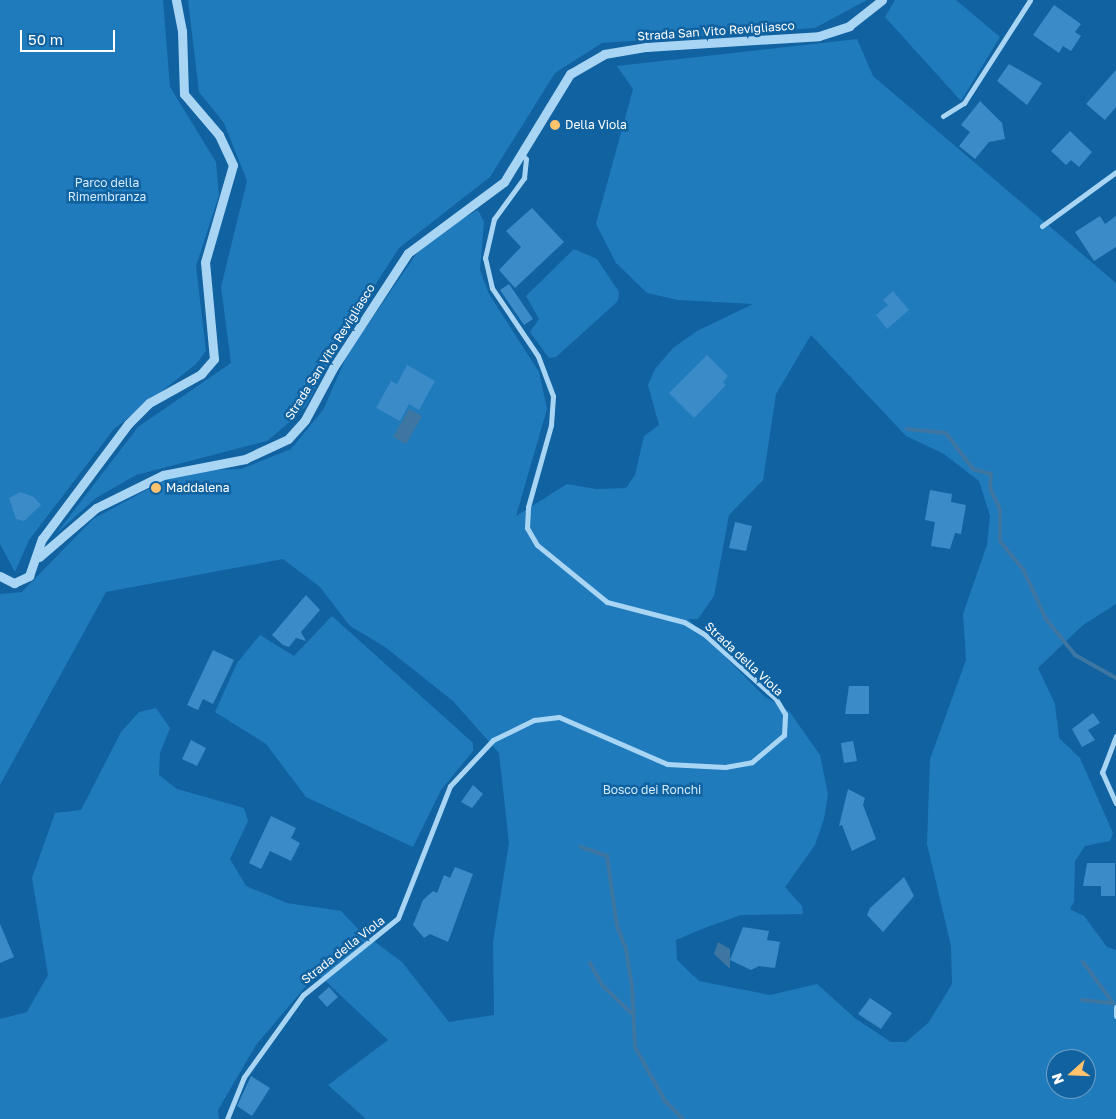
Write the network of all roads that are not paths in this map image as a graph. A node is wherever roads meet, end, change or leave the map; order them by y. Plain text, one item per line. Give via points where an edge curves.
1 (176, 0) edge
2 (882, 0) edge
3 (1030, 0) edge
4 (943, 116) dead end
5 (521, 153) junction
6 (1116, 172) edge
7 (1042, 226) dead end
8 (39, 557) junction
9 (0, 576) edge
10 (1116, 736) edge
11 (1116, 802) edge
12 (1116, 1007) edge
13 (1116, 1016) edge
14 (227, 1119) edge

1 - 8 street via 182,30 184,94 219,135 233,165 205,262 214,359 201,374 161,395 136,414 42,539
2 - 5 street, Strada San Vito Revigliasco via 849,26 820,36 646,47 604,54 570,74
3 - 4 street via 964,103
5 - 8 street, Strada San Vito Revigliasco via 496,190 431,232 408,254 340,356 310,413 288,439 245,459 163,474 96,508
5 - 14 street, Strada della Viola via 526,159 524,178 494,219 485,258 492,288 538,356 553,396 551,425 528,507 527,528 537,545 612,604 684,622 704,634 776,698 785,714 784,735 752,762 725,767 667,764 559,717 534,720 493,740 450,786 398,918 303,995 244,1076
6 - 7 street
8 - 9 street, Strada San Vito Revigliasco via 22,581
10 - 11 street via 1102,772
12 - 13 street

